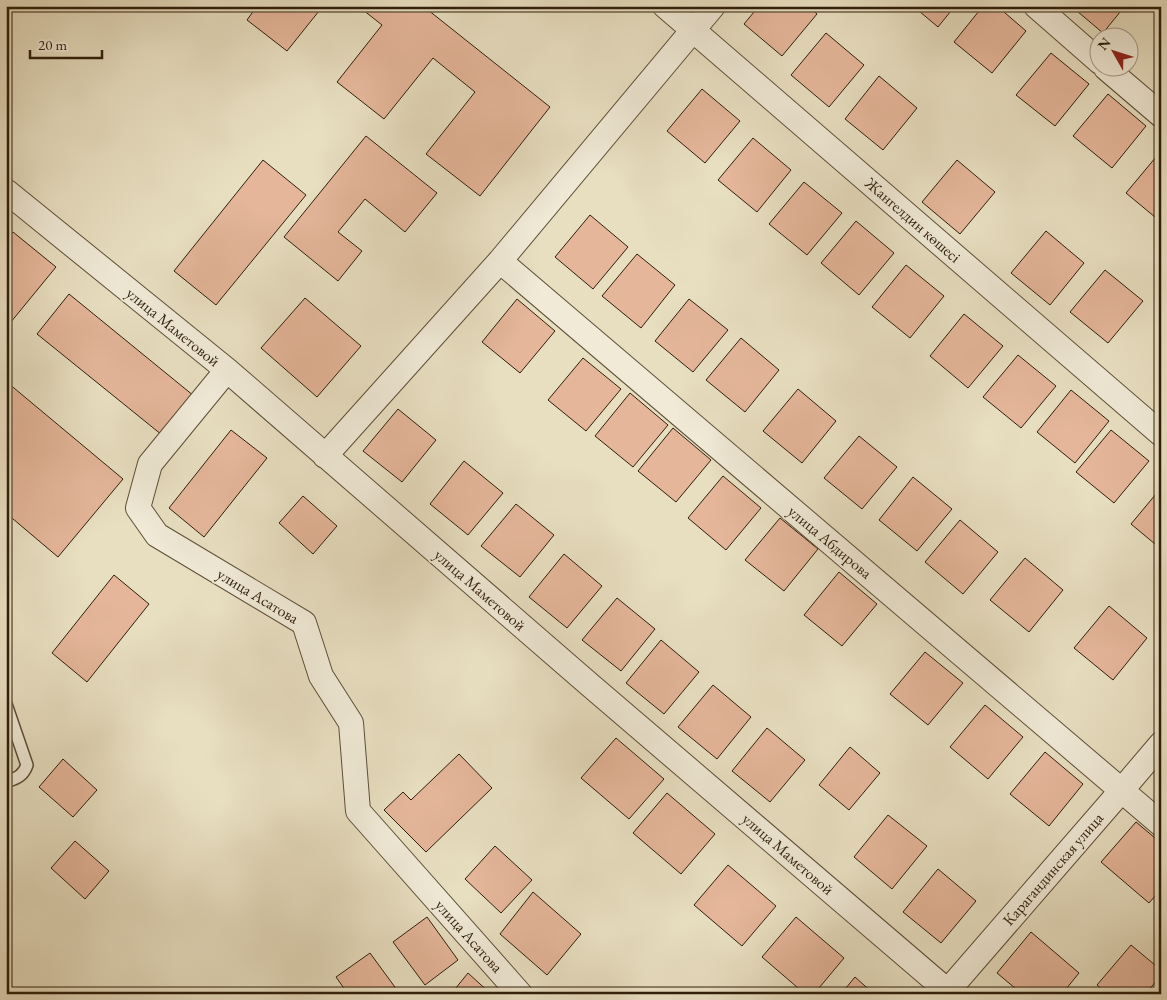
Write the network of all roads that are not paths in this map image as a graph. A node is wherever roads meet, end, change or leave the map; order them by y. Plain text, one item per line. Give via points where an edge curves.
1 (665, 6) edge
2 (713, 6) edge
3 (1036, 6) edge
4 (692, 31) junction
5 (1090, 53) edge
6 (1118, 78) edge
7 (1161, 115) edge
8 (8, 197) edge
9 (500, 261) junction
10 (226, 370) junction
11 (1161, 434) edge
12 (325, 456) junction
13 (6, 704) edge
14 (1161, 744) edge
15 (6, 782) edge
16 (1121, 791) junction
17 (1161, 824) edge
18 (948, 993) edge
19 (520, 994) edge

1 - 4 street, Жангелдин көшесі
2 - 4 street
3 - 5 street
4 - 9 street
4 - 11 street, Жангелдин көшесі
6 - 7 street
8 - 10 street, улица Маметовой
9 - 12 street
9 - 16 street, улица Абдирова
10 - 12 street, улица Маметовой
10 - 19 street, улица Асатова via 150,464 138,508 157,535 304,623 321,676 352,722 358,811
12 - 18 street, улица Маметовой
13 - 15 lane via 27,764 24,772
14 - 16 street, Карагандинская улица
16 - 17 street, улица Абдирова
16 - 18 street, Карагандинская улица

